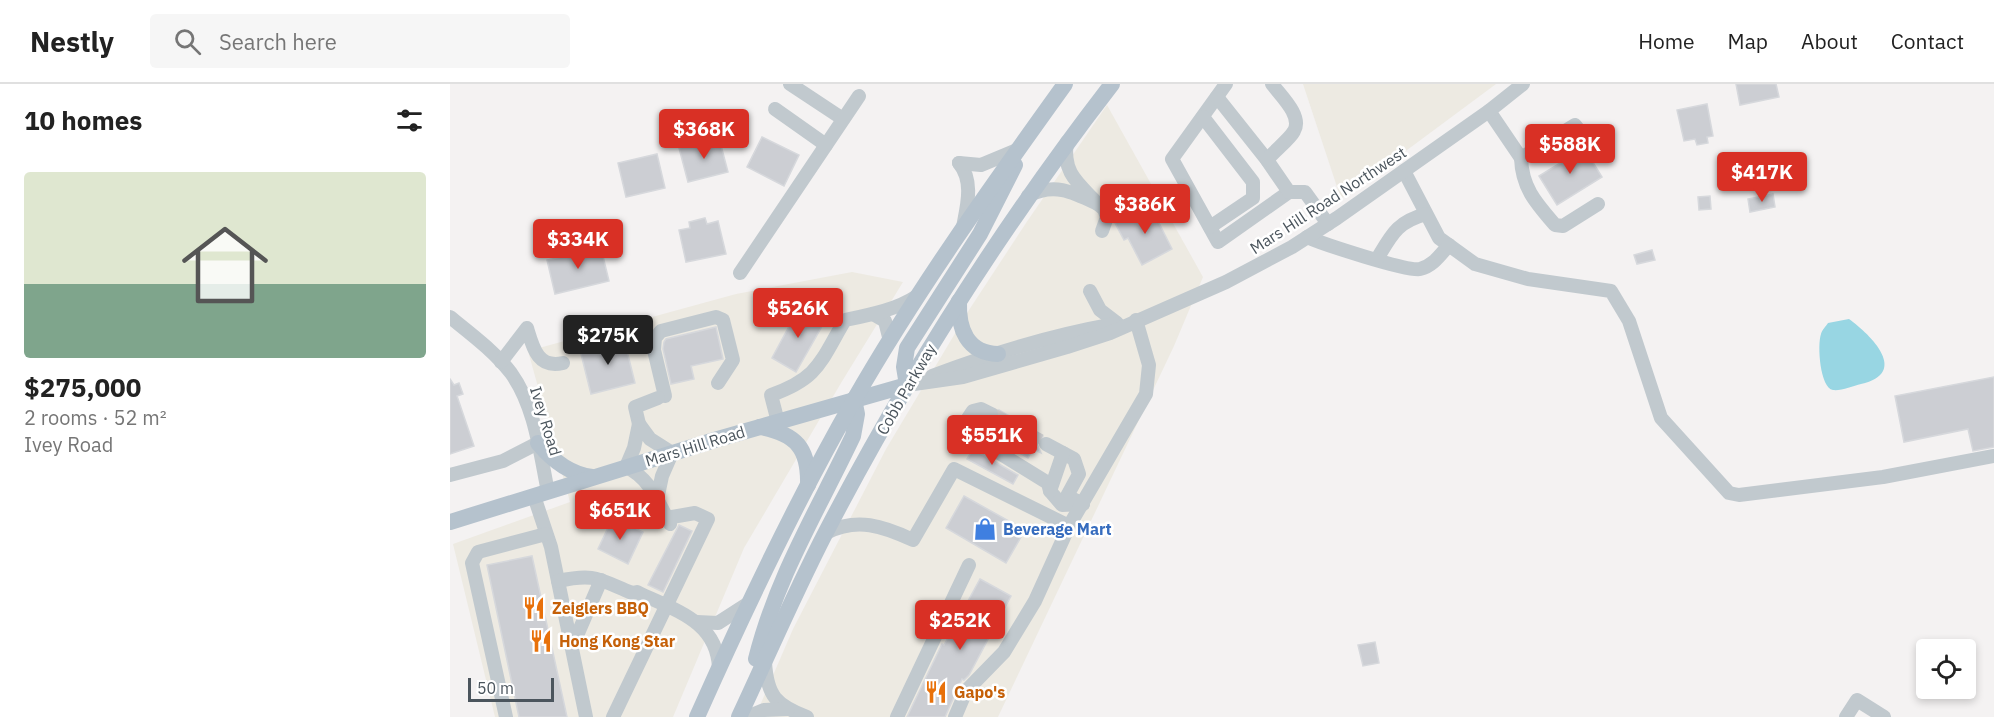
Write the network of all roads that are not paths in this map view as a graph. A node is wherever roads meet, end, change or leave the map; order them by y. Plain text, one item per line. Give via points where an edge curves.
1 (790, 84) edge
2 (1065, 84) edge
3 (1112, 84) edge
4 (1226, 84) edge
5 (1262, 84) edge
6 (1272, 84) edge
7 (1523, 84) edge
8 (859, 96) dead end
9 (1217, 97) junction
10 (775, 109) dead end
11 (1489, 111) junction
12 (1203, 117) junction
13 (843, 119) junction
14 (1067, 142) junction
15 (826, 145) junction
16 (1021, 145) junction
17 (1593, 148) dead end
18 (1263, 155) junction
19 (1521, 158) junction
20 (1404, 171) junction
21 (1290, 192) junction
22 (1028, 196) junction
23 (1098, 204) junction
24 (1598, 204) dead end
25 (1426, 214) junction
26 (1328, 224) junction
27 (963, 227) junction
28 (1210, 227) junction
29 (1102, 231) dead end
30 (1307, 237) junction
31 (1449, 245) junction
32 (1377, 259) junction
33 (740, 273) dead end
34 (919, 295) junction
35 (959, 301) junction
36 (873, 315) junction
37 (450, 317) edge
38 (1136, 320) junction
39 (1114, 328) junction
40 (1082, 330) junction
41 (890, 341) junction
42 (1144, 345) junction
43 (998, 354) junction
44 (501, 362) junction
45 (563, 363) dead end
46 (718, 383) dead end
47 (907, 385) junction
48 (854, 399) junction
49 (991, 414) tunnel mouth
50 (778, 422) junction
51 (639, 424) junction
52 (759, 427) junction
53 (538, 443) junction
54 (1047, 444) tunnel mouth
55 (672, 453) junction
56 (1063, 453) junction
57 (1994, 456) edge
58 (626, 467) junction
59 (450, 475) edge
60 (593, 477) junction
61 (808, 486) junction
62 (1050, 491) junction
63 (541, 494) junction
64 (657, 500) junction
65 (1083, 504) junction
66 (450, 522) edge
67 (1069, 526) junction
68 (826, 533) junction
69 (546, 534) junction
70 (969, 565) dead end
71 (595, 578) junction
72 (558, 581) junction
73 (748, 603) junction
74 (665, 606) junction
75 (697, 622) junction
76 (572, 647) junction
77 (765, 662) junction
78 (719, 668) junction
79 (747, 709) edge
80 (788, 709) junction
81 (506, 717) edge
82 (586, 717) edge
83 (613, 717) edge
84 (697, 717) edge
85 (739, 717) edge
86 (807, 717) edge
87 (897, 717) edge
88 (955, 717) edge
89 (1846, 717) edge
90 (1884, 717) edge

1 - 13 street
2 - 16 main road
3 - 14 main road, Cobb Parkway
4 - 9 street
5 - 18 street via 1287,123
6 - 18 street via 1293,112 1295,124 1294,131
7 - 11 street, Mars Hill Road Northwest
8 - 13 street
9 - 12 street
9 - 18 street
10 - 15 street
11 - 19 street
11 - 20 street, Mars Hill Road Northwest
12 - 28 street via 1172,159
12 - 28 street via 1253,182 1252,198
13 - 15 street
14 - 22 main road, Cobb Parkway
14 - 23 street via 1065,160 1069,171
15 - 33 street
16 - 27 main road
16 - 27 street via 981,165 959,163 968,188
16 - 47 main road via 990,216 908,348 904,367
17 - 19 street via 1575,125
18 - 21 street
19 - 24 street via 1521,176 1534,201 1555,225 1563,226
20 - 25 street
20 - 26 street, Mars Hill Road Northwest
21 - 26 street via 1305,192
21 - 28 street via 1218,242
22 - 23 street via 1048,188 1063,189
22 - 35 main road, Cobb Parkway
23 - 29 street via 1107,217
25 - 31 street via 1439,238
25 - 32 street via 1402,223 1392,232
26 - 30 street, Mars Hill Road Northwest
27 - 34 main road
30 - 32 street
30 - 38 street, Mars Hill Road Northwest via 1234,279
31 - 32 street via 1432,265 1418,270
31 - 57 street via 1475,264 1528,279 1611,291 1629,321 1661,418 1729,493 1739,495 1883,477
34 - 36 street
34 - 41 main road
35 - 43 main road via 961,327 969,342 984,352
35 - 47 main road, Cobb Parkway
36 - 41 street via 885,321
36 - 50 street via 845,320 816,370 793,387 771,395
37 - 44 street, Ivey Road
38 - 39 street, Mars Hill Road Northwest
38 - 42 street
39 - 40 street, Mars Hill Road Northwest
39 - 40 street via 1090,294 1089,316
39 - 42 street
39 - 47 street, Mars Hill Road Northwest via 963,377
40 - 43 street, Mars Hill Road Northwest
41 - 48 main road
42 - 65 street via 1149,365 1146,394
43 - 47 street, Mars Hill Road Northwest
44 - 45 street via 527,328 541,359 551,364
44 - 53 street, Ivey Road via 518,384
46 - 51 street via 733,360 723,320 716,317 661,331 655,338 654,350 662,397 635,407
47 - 48 main road, Mars Hill Road
47 - 68 main road, Cobb Parkway
48 - 50 main road, Mars Hill Road
48 - 61 main road
48 - 79 main road via 857,414 853,436 790,559 768,620
49 - 62 street via 981,409 974,411 967,420 963,439 1048,483
50 - 52 main road, Mars Hill Road
51 - 55 street via 650,439
51 - 58 street
52 - 55 main road, Mars Hill Road
52 - 61 main road via 782,433 801,448 808,467
53 - 59 street via 503,461
53 - 60 main road via 571,471
53 - 63 street, Ivey Road
54 - 56 street
55 - 58 main road, Mars Hill Road
55 - 64 street
56 - 62 street
56 - 65 street via 1074,459 1079,474 1067,496
58 - 60 main road, Mars Hill Road
58 - 64 street via 644,479
60 - 63 main road, Mars Hill Road
61 - 73 main road
62 - 65 street via 1062,506
63 - 66 main road, Mars Hill Road
63 - 69 street, Ivey Road
64 - 74 street via 668,521 695,513 708,519
65 - 67 street
67 - 68 street via 954,469 913,540 875,525 851,524
67 - 88 street via 1029,611 1004,652 966,691
68 - 77 main road, Cobb Parkway
69 - 72 street, Ivey Road
69 - 81 street via 478,552 472,563
70 - 87 street
71 - 72 street
71 - 74 street
71 - 76 street
72 - 76 street, Ivey Road
73 - 75 street via 718,623
73 - 78 main road
74 - 75 street
74 - 83 street
75 - 78 street via 711,637
76 - 82 street, Ivey Road
77 - 79 main road, Cobb Parkway
77 - 80 street via 771,694
78 - 84 main road
79 - 80 street
79 - 85 main road, Cobb Parkway
80 - 86 street
89 - 90 street via 1857,700

